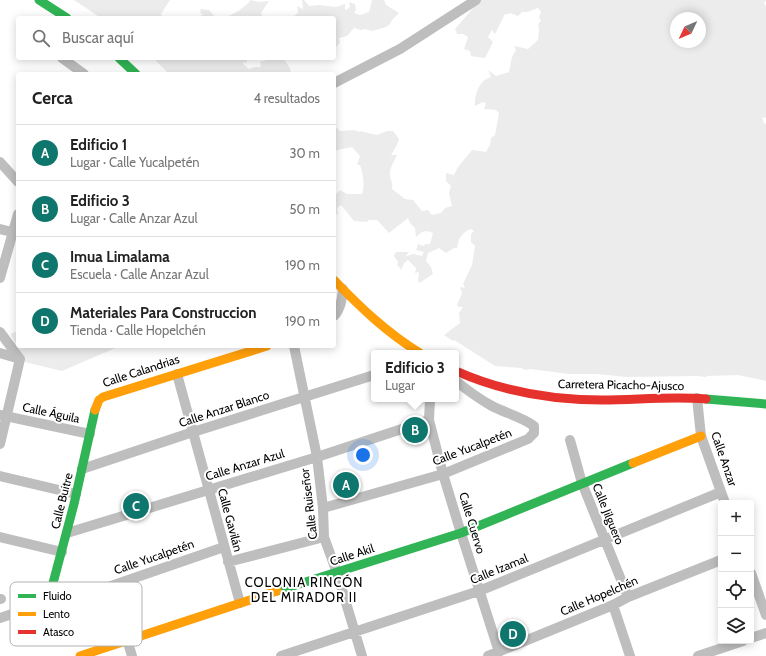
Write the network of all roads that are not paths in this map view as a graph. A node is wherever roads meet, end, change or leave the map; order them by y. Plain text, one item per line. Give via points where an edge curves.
1 (39, 0) edge
2 (476, 0) edge
3 (64, 16) edge
4 (65, 60) edge
5 (121, 60) edge
6 (81, 72) edge
7 (134, 72) edge
8 (336, 81) edge
9 (0, 162) edge
10 (16, 180) edge
11 (16, 220) edge
12 (0, 229) edge
13 (12, 232) junction
14 (0, 278) edge
15 (336, 282) edge
16 (343, 289) junction
17 (336, 315) edge
18 (0, 332) edge
19 (261, 348) edge
20 (294, 348) edge
21 (405, 349) edge
22 (0, 354) edge
23 (20, 359) junction
24 (459, 372) edge
25 (177, 374) junction
26 (371, 376) edge
27 (459, 383) edge
28 (304, 397) junction
29 (697, 398) junction
30 (430, 402) edge
31 (766, 404) edge
32 (96, 405) joint
33 (3, 416) edge
34 (429, 420) junction
35 (193, 432) junction
36 (90, 434) junction
37 (701, 436) junction
38 (570, 440) dead end
39 (0, 444) edge
40 (317, 457) junction
41 (82, 469) junction
42 (443, 474) junction
43 (0, 476) edge
44 (582, 483) junction
45 (208, 490) junction
46 (721, 492) junction
47 (76, 494) junction
48 (724, 500) edge
49 (323, 508) junction
50 (67, 533) junction
51 (460, 534) junction
52 (0, 537) edge
53 (324, 537) junction
54 (604, 539) junction
55 (224, 547) junction
56 (62, 552) junction
57 (718, 561) edge
58 (228, 562) junction
59 (337, 573) junction
60 (754, 581) edge
61 (54, 582) edge
62 (123, 582) edge
63 (479, 591) junction
64 (628, 596) junction
65 (240, 602) junction
66 (613, 605) junction
67 (10, 615) edge
68 (766, 615) edge
69 (0, 618) edge
70 (355, 632) junction
71 (766, 633) edge
72 (142, 635) edge
73 (754, 637) edge
74 (734, 644) edge
75 (109, 646) edge
76 (129, 646) edge
77 (499, 652) junction
78 (80, 656) edge
79 (132, 656) edge
80 (281, 656) edge
81 (362, 656) edge
82 (488, 656) edge
83 (630, 656) edge
84 (698, 656) edge

1 - 3 street
2 - 8 street via 400,49
4 - 6 street
5 - 7 street
9 - 10 street
11 - 13 street
12 - 13 street
13 - 14 street
15 - 16 street
16 - 17 street
16 - 21 street
18 - 23 street
19 - 25 street, Calle Calandrias
20 - 28 street, Calle Ruiseñor
22 - 23 street
23 - 33 street
24 - 29 street, Carretera Picacho-Ajusco via 508,389 555,397 601,400
25 - 32 street, Calle Calandrias via 104,397
25 - 35 street, Calle Gavilán
26 - 28 street, Calle Anzar Blanco
27 - 42 street, Calle Yucalpetén via 490,405 528,422 534,426 534,433 528,439
28 - 35 street, Calle Anzar Blanco
28 - 40 street, Calle Ruiseñor
29 - 31 street, Carretera Picacho-Ajusco
29 - 37 street, Calle Anzar
30 - 34 street, Calle Cuervo
32 - 36 street, Calle Buitre
33 - 36 street, Calle Águila
33 - 39 street
34 - 40 street, Calle Anzar Azul
34 - 42 street, Calle Cuervo
35 - 41 street, Calle Anzar Blanco
35 - 45 street, Calle Gavilán
36 - 41 street, Calle Buitre
37 - 44 street, Calle Akil
37 - 46 street, Calle Anzar
38 - 44 street, Calle Jilguero
40 - 45 street, Calle Anzar Azul
40 - 49 street, Calle Ruiseñor
41 - 47 street, Calle Buitre
42 - 49 street, Calle Yucalpetén
42 - 51 street, Calle Cuervo
43 - 47 street
44 - 51 street, Calle Akil
44 - 54 street, Calle Jilguero
45 - 50 street, Calle Anzar Azul
45 - 55 street, Calle Gavilán
46 - 48 street, Calle Anzar
46 - 54 street, Calle Izamal
47 - 50 street, Calle Buitre
49 - 53 street, Calle Ruiseñor
50 - 56 street, Calle Buitre
51 - 59 street, Calle Akil
51 - 63 street, Calle Cuervo
52 - 56 street
53 - 58 street
53 - 59 street, Calle Ruiseñor
54 - 63 street, Calle Izamal
54 - 64 street, Calle Jilguero
55 - 58 street, Calle Gavilán
55 - 62 street, Calle Yucalpetén
56 - 61 street, Calle Buitre
57 - 64 street, Calle Hopelchén
58 - 65 street, Calle Gavilán
59 - 65 street, Calle Akil
59 - 70 street, Calle Ruiseñor
60 - 68 street
63 - 70 street, Calle Izamal
63 - 77 street, Calle Cuervo
64 - 66 street, Calle Hopelchén
65 - 72 street, Calle Akil
66 - 77 street, Calle Hopelchén
66 - 83 street
67 - 69 street, Calle Yucalpetén
70 - 80 street, Calle Izamal
70 - 81 street, Calle Ruiseñor
71 - 73 street
74 - 84 street
75 - 78 street, Calle Akil
76 - 79 street
77 - 82 street, Calle Hopelchén

